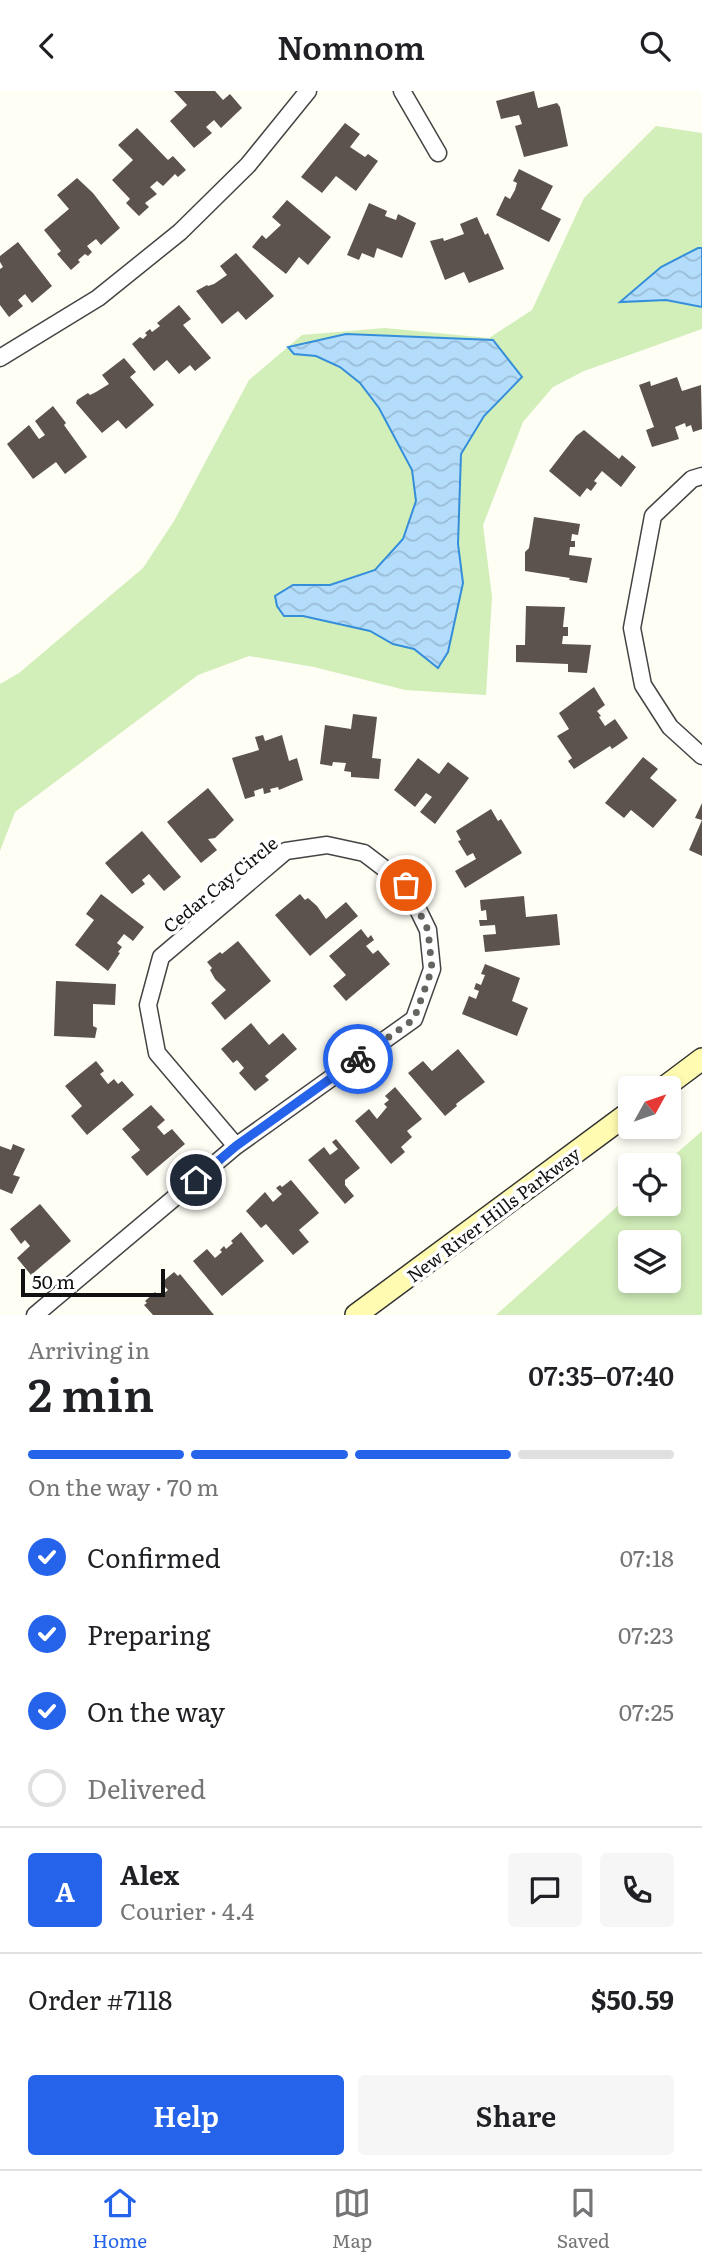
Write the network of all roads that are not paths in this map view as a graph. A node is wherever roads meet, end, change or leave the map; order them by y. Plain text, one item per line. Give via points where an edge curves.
1 (308, 91) edge
2 (402, 91) edge
3 (438, 153) dead end
4 (0, 358) edge
5 (702, 476) edge
6 (702, 756) edge
7 (702, 1059) edge
8 (679, 1076) edge
9 (618, 1121) edge
10 (236, 1146) junction
11 (35, 1315) edge
12 (356, 1315) edge

1 - 4 street via 247,165 180,232 98,297
2 - 3 street
5 - 6 street via 692,479 653,516 632,628 643,685 670,727
7 - 8 street
9 - 12 street, New River Hills Parkway
10 - 10 street, Cedar Cay Circle via 414,1019 432,969 428,930 406,885 364,853 327,845 286,851 161,957 148,1005 157,1053
10 - 11 street, Cedar Cay Circle

